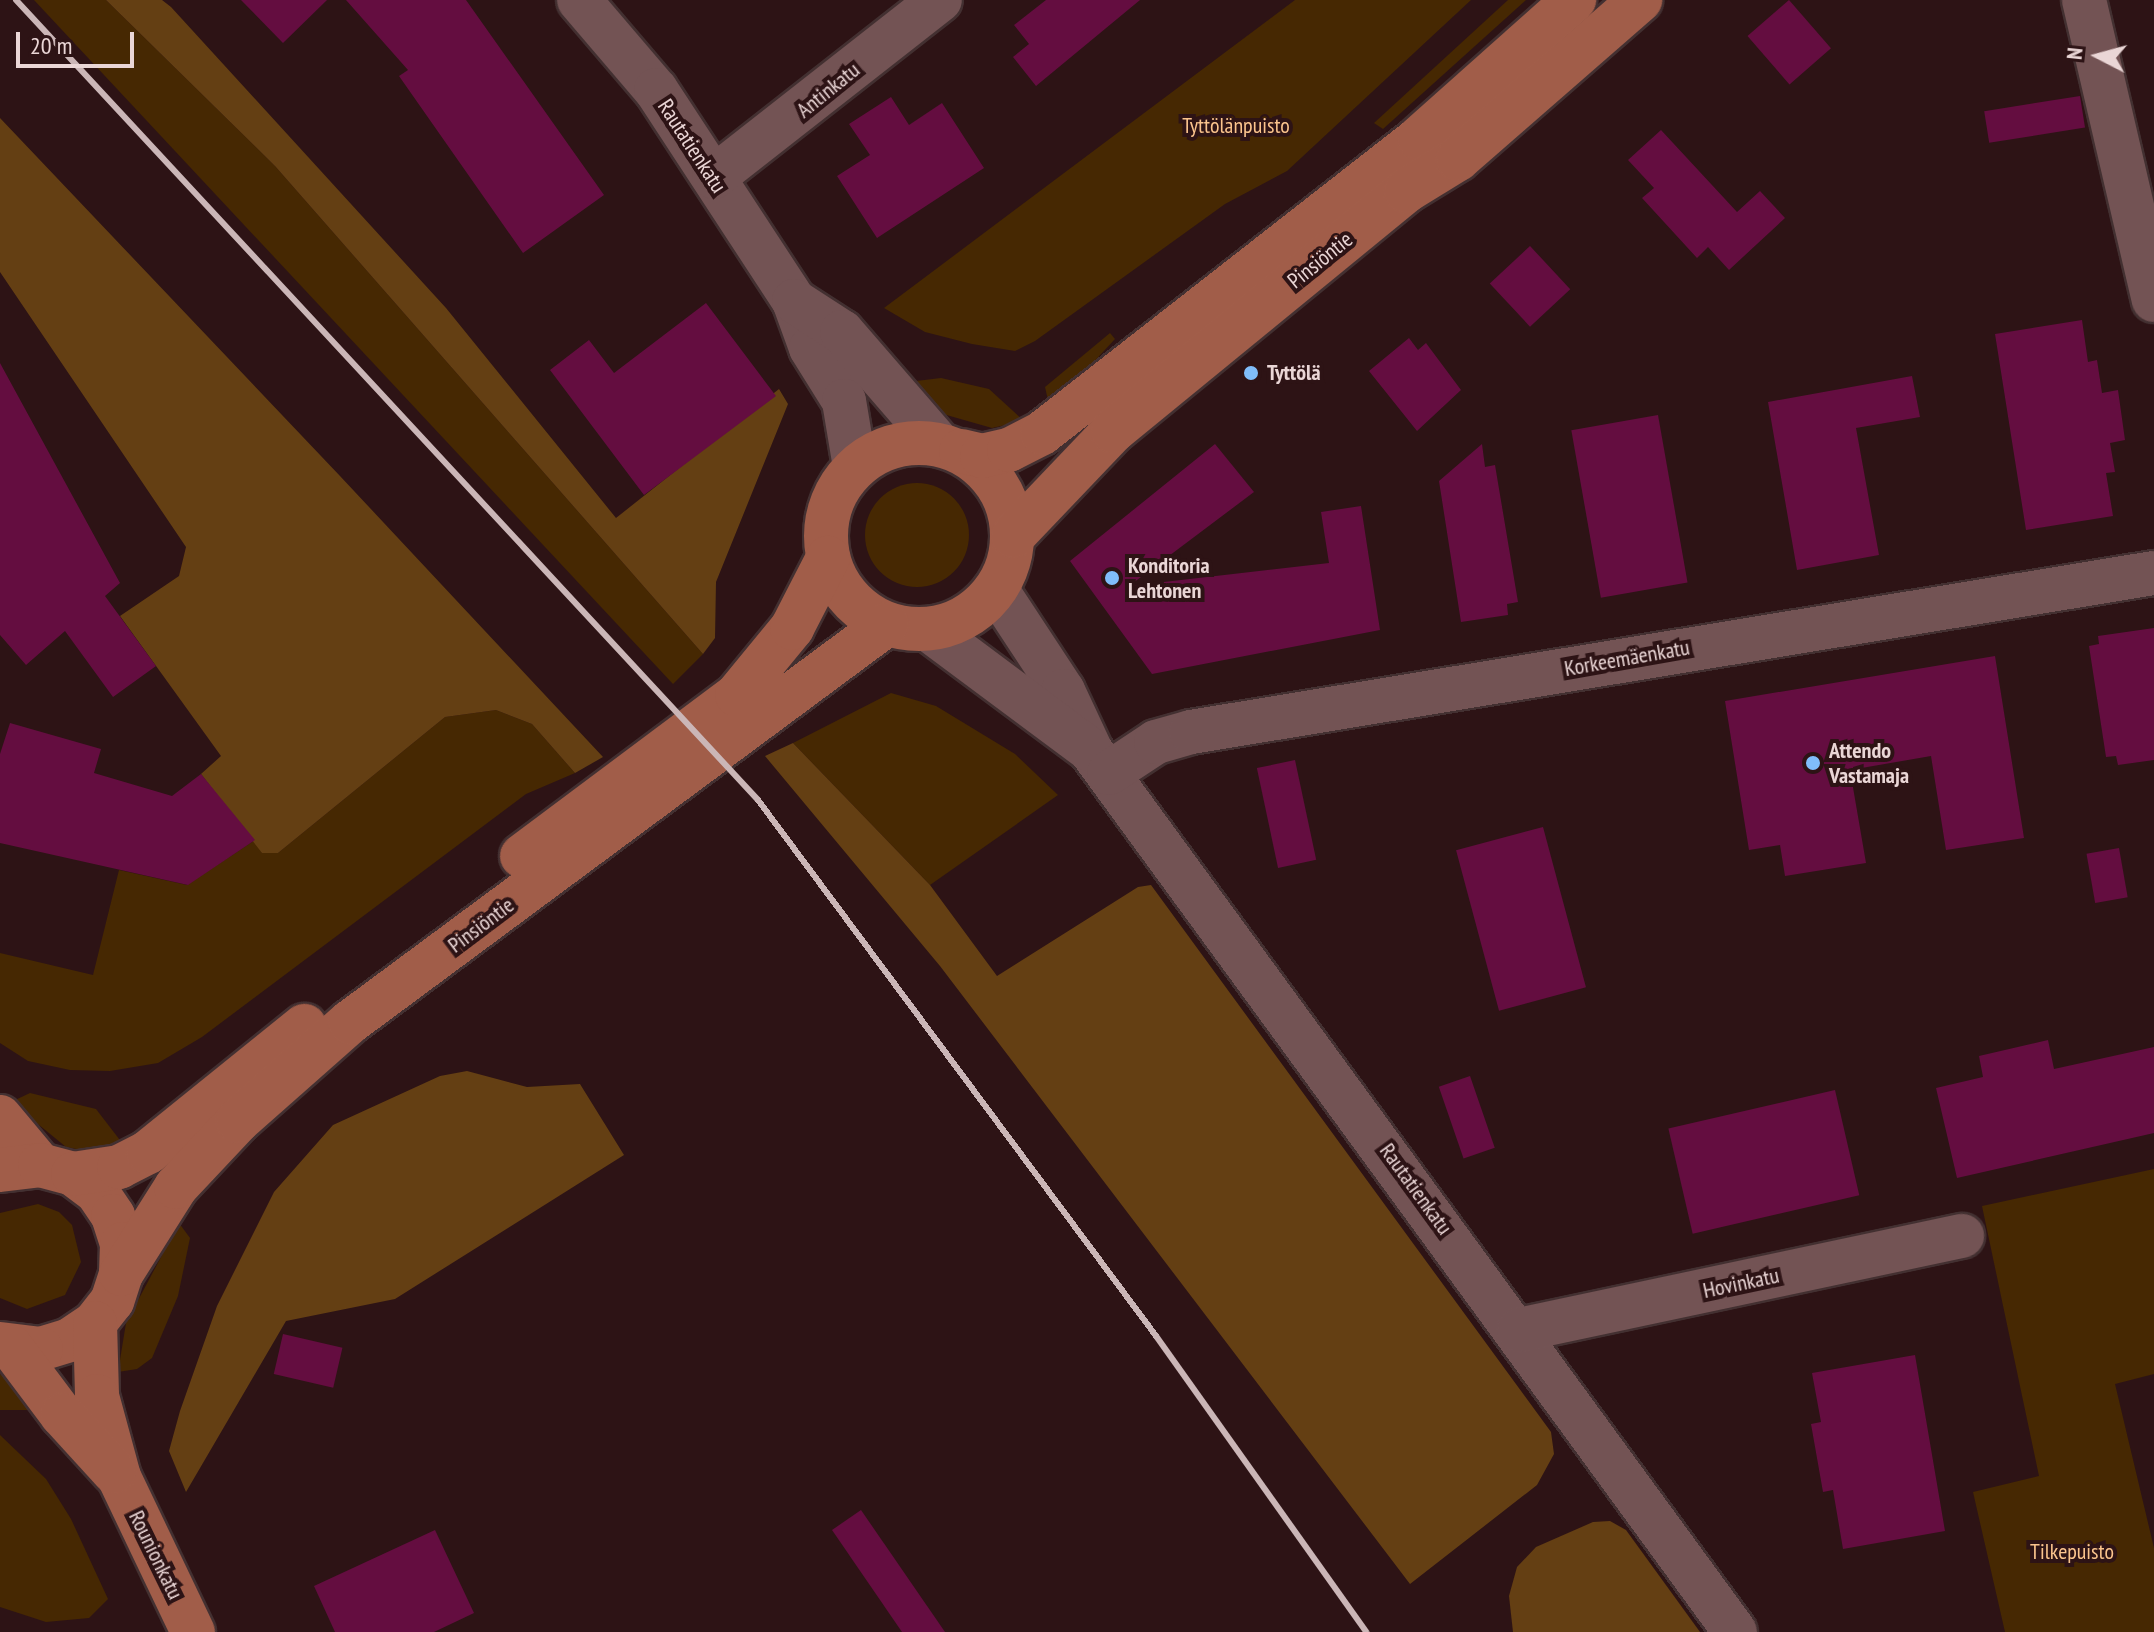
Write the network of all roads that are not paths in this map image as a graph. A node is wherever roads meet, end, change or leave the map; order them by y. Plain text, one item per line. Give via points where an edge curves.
1 (579, 0) edge
2 (940, 0) edge
3 (1574, 0) edge
4 (1640, 0) edge
5 (2084, 0) edge
6 (714, 177) junction
7 (2154, 300) edge
8 (794, 301) junction
9 (949, 447) junction
10 (855, 467) junction
11 (1013, 536) junction
12 (828, 558) junction
13 (2154, 573) edge
14 (996, 589) junction
15 (908, 627) junction
16 (1100, 762) junction
17 (0, 1117) edge
18 (38, 1170) edge
19 (1962, 1236) dead end
20 (121, 1274) junction
21 (95, 1323) junction
22 (1519, 1330) junction
23 (6, 1346) edge
24 (119, 1477) junction
25 (193, 1632) edge
26 (1735, 1632) edge

1 - 6 street, Rautatienkatu via 656,90
2 - 6 street, Antinkatu
3 - 9 main road, Pinsiöntie via 1419,138 1042,433 1009,450 982,456
4 - 11 main road, Pinsiöntie via 1458,159 1406,191 1113,431
5 - 7 street
6 - 8 street, Rautatienkatu
8 - 9 street, Rautatienkatu via 842,332
8 - 10 street, Rautatienkatu via 811,348 844,401
9 - 10 main road via 908,442 880,450
9 - 11 main road via 997,483
10 - 12 main road via 829,509
11 - 14 main road via 1009,564
12 - 15 main road via 839,586 860,609
12 - 18 main road, Pinsiöntie via 792,628 737,695 414,937 148,1152 119,1167
13 - 16 street, Korkeemäenkatu via 1191,732
14 - 15 main road via 955,623
14 - 16 street, Rautatienkatu via 1063,691
15 - 16 street, Rautatienkatu
15 - 20 main road, Pinsiöntie via 350,1022 238,1121 176,1187
16 - 22 street, Rautatienkatu
17 - 18 main road
18 - 20 main road via 97,1192 113,1216 122,1244
19 - 22 street, Hovinkatu
20 - 21 main road, Pinsiöntie via 112,1301
21 - 23 main road via 70,1340 41,1349
21 - 24 main road, Rounionkatu via 97,1396
22 - 26 street, Rautatienkatu
23 - 24 main road, Rounionkatu
24 - 25 main road, Rounionkatu

